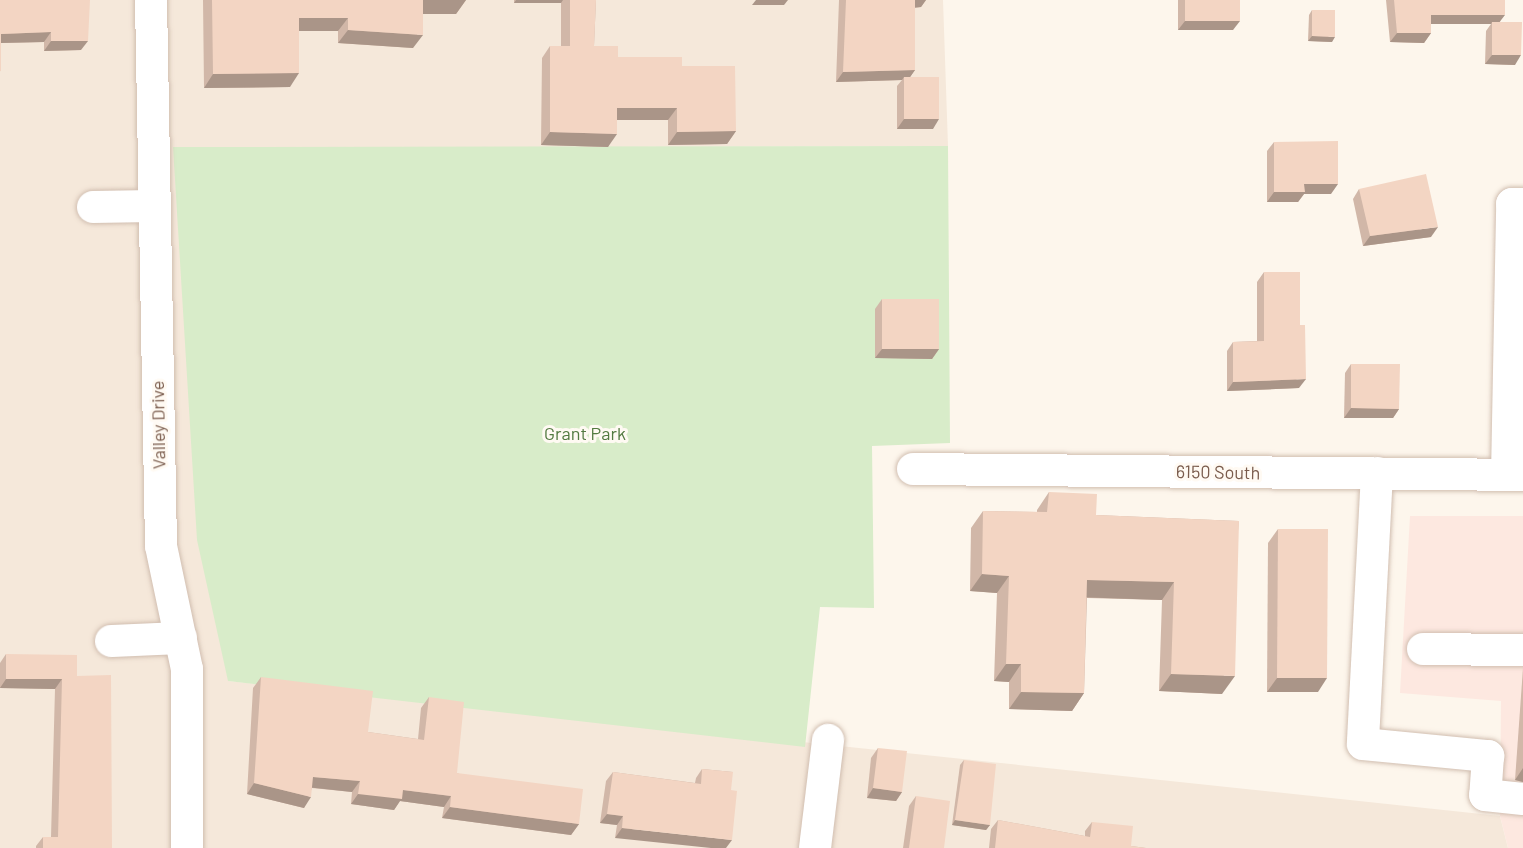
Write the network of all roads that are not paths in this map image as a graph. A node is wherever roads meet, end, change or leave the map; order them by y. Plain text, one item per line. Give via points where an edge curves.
1 (151, 0) edge
2 (1523, 204) edge
3 (153, 206) junction
4 (93, 207) dead end
5 (913, 469) dead end
6 (1377, 474) junction
7 (1515, 475) edge
8 (181, 638) junction
9 (111, 641) dead end
10 (1423, 649) dead end
11 (1523, 650) edge
12 (828, 740) dead end
13 (1523, 799) edge
14 (187, 848) edge
15 (815, 848) edge

1 - 3 street, Valley Drive
2 - 7 street via 1512,204
3 - 4 street
3 - 8 street, Valley Drive via 161,546
5 - 6 street, 6150 South
6 - 7 street, 6150 South
6 - 13 street via 1363,744 1488,756 1485,795
8 - 9 street
8 - 14 street, Valley Drive via 187,669
10 - 11 street
12 - 15 street

